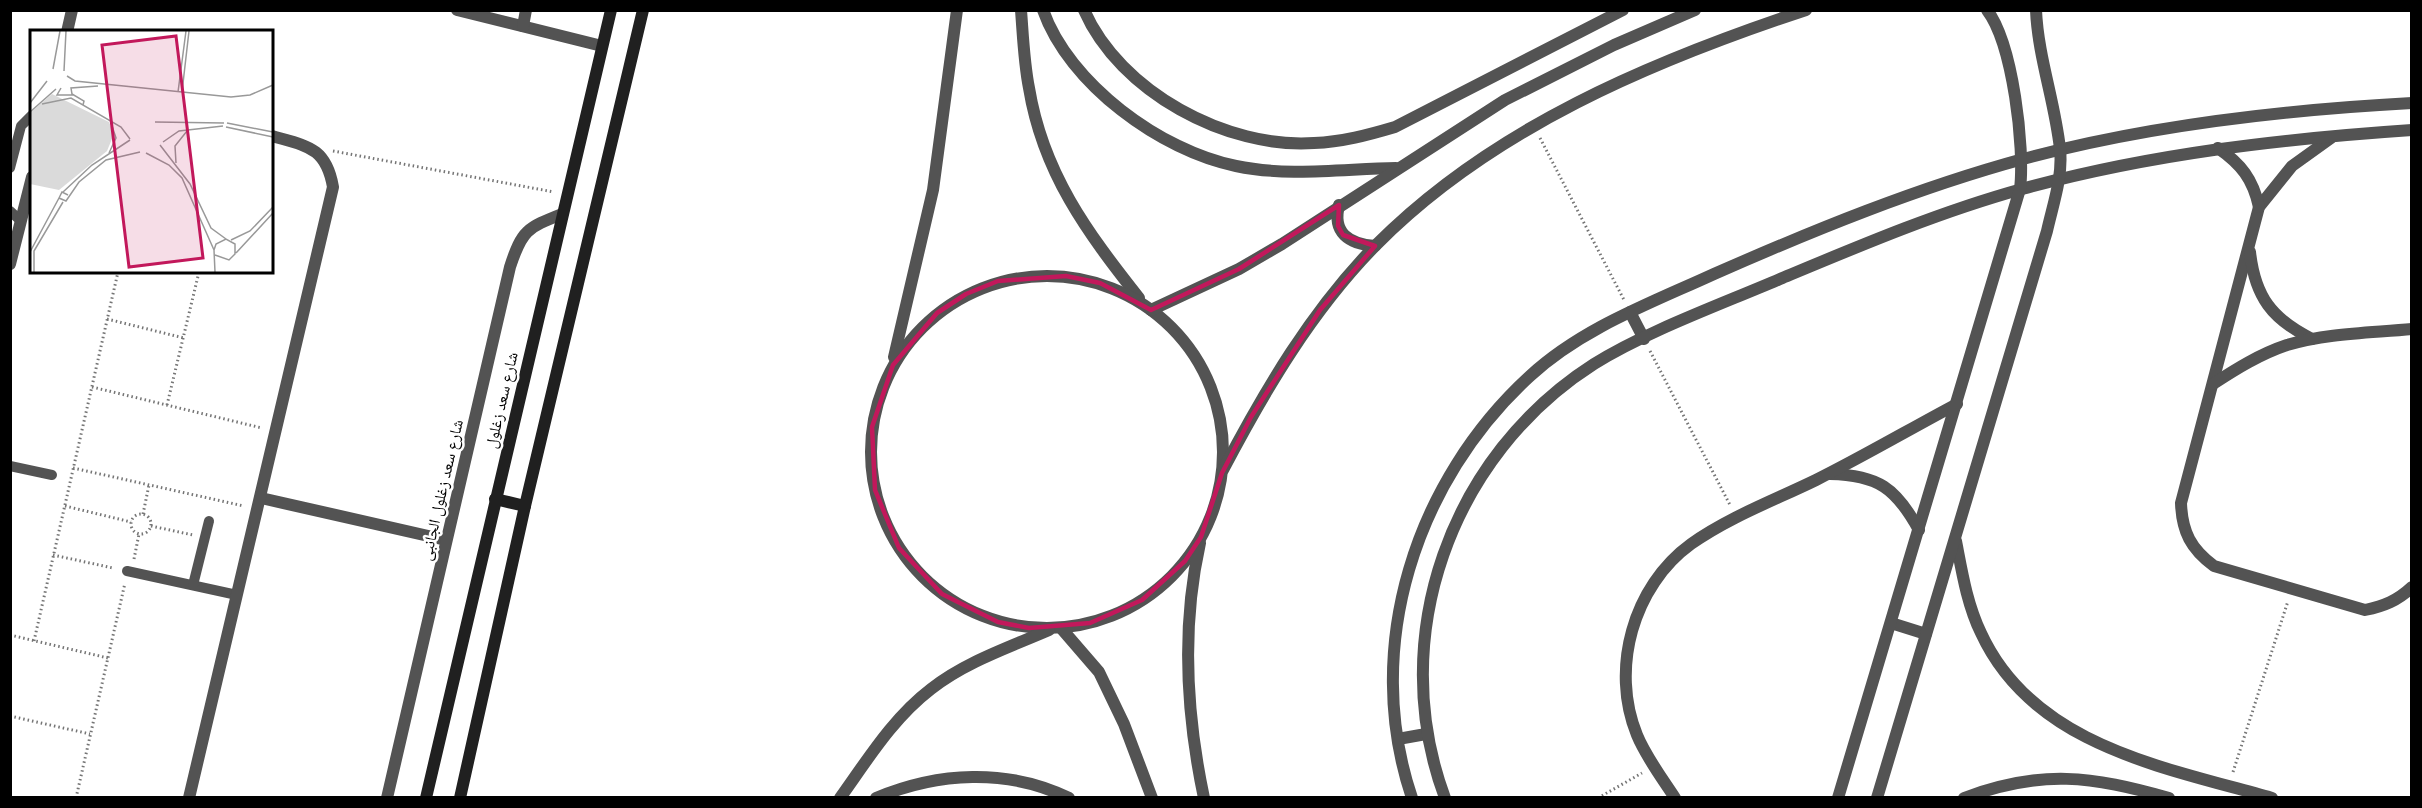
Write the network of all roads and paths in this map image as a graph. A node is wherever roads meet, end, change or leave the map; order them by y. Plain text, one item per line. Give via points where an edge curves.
1 (72, 10) edge
2 (457, 10) edge
3 (526, 10) edge
4 (611, 10) edge
5 (643, 10) edge
6 (957, 10) edge
7 (1021, 10) edge
8 (1042, 10) edge
9 (1084, 10) edge
10 (1623, 10) edge
11 (1695, 10) edge
12 (1806, 10) edge
13 (1987, 10) edge
14 (2036, 10) edge
15 (523, 26) junction
16 (67, 30) edge
17 (602, 46) junction
18 (2412, 103) edge
19 (30, 117) edge
20 (1533, 126) junction
21 (2412, 130) edge
22 (2334, 135) junction
23 (273, 136) edge
24 (311, 147) junction
25 (2217, 148) junction
26 (2060, 150) junction
27 (2022, 159) junction
28 (10, 168) edge
29 (1397, 168) junction
30 (2059, 179) junction
31 (30, 185) edge
32 (2020, 189) junction
33 (567, 194) junction
34 (1339, 205) junction
35 (2259, 207) junction
36 (10, 211) edge
37 (562, 214) junction
38 (21, 221) junction
39 (1375, 246) junction
40 (2249, 246) junction
41 (10, 264) edge
42 (118, 273) edge
43 (200, 273) edge
44 (1147, 307) junction
45 (1630, 312) junction
46 (107, 320) junction
47 (2412, 329) edge
48 (184, 338) junction
49 (1644, 339) junction
50 (2312, 339) junction
51 (892, 365) junction
52 (2213, 384) junction
53 (92, 387) junction
54 (1957, 404) junction
55 (167, 405) junction
56 (276, 432) junction
57 (10, 466) edge
58 (73, 468) junction
59 (1222, 473) junction
60 (1828, 474) junction
61 (52, 475) dead end
62 (149, 485) junction
63 (495, 499) junction
64 (259, 504) junction
65 (65, 506) junction
66 (525, 506) junction
67 (143, 514) junction
68 (1737, 519) junction
69 (209, 521) dead end
70 (131, 522) junction
71 (151, 526) junction
72 (1919, 530) junction
73 (139, 534) junction
74 (1201, 537) junction
75 (1955, 537) junction
76 (205, 538) junction
77 (446, 540) junction
78 (53, 555) junction
79 (129, 571) junction
80 (193, 585) junction
81 (2412, 587) edge
82 (2292, 589) junction
83 (237, 594) junction
84 (1891, 623) junction
85 (1058, 628) junction
86 (1926, 634) junction
87 (10, 635) edge
88 (34, 641) junction
89 (108, 658) junction
90 (11, 717) edge
91 (90, 734) junction
92 (1426, 734) junction
93 (1398, 739) junction
94 (1654, 766) junction
95 (2228, 785) junction
96 (75, 798) edge
97 (189, 798) edge
98 (387, 798) edge
99 (426, 798) edge
100 (460, 798) edge
101 (840, 798) edge
102 (876, 798) edge
103 (1069, 798) edge
104 (1152, 798) edge
105 (1204, 798) edge
106 (1412, 798) edge
107 (1445, 798) edge
108 (1598, 798) edge
109 (1675, 798) edge
110 (1838, 798) edge
111 (1876, 798) edge
112 (1964, 798) edge
113 (2169, 798) edge
114 (2272, 798) edge

1 - 16 street
2 - 15 street
3 - 15 street
4 - 17 main road, شارع سعد زغلول
5 - 66 main road
6 - 51 street via 933,190
7 - 44 street via 1029,88 1039,134 1056,178 1079,219
8 - 29 street via 1072,61 1104,96 1184,150 1236,166 1289,172
9 - 10 street via 1115,57 1150,90 1190,116 1229,132 1270,141 1312,144 1354,139 1395,127
11 - 29 street via 1523,90
12 - 20 street via 1646,71
13 - 27 street via 2003,40
14 - 26 street
15 - 17 street
17 - 33 main road, شارع سعد زغلول
18 - 26 street via 2333,107 2198,123
19 - 28 lane via 21,126
20 - 39 street via 1434,195
20 - 45 path
21 - 22 street
22 - 25 street
22 - 35 street via 2292,166
23 - 24 street
24 - 33 path
24 - 56 street via 330,171 333,187
25 - 30 street
25 - 35 street via 2246,172
26 - 27 street
26 - 30 street
27 - 32 street
27 - 45 street via 1873,207
29 - 34 street
30 - 32 street
30 - 75 street
31 - 38 street
32 - 49 street via 1879,238
32 - 54 street
33 - 37 main road, شارع سعد زغلول
34 - 39 street via 1338,226 1343,236 1352,242
34 - 44 street via 1247,264
35 - 40 street
36 - 38 lane
37 - 63 main road, شارع سعد زغلول
37 - 77 street, شارع سعد زغلول الجانبى via 531,226 517,245
38 - 41 street
39 - 59 street via 1320,310 1284,362
40 - 50 street via 2260,292 2273,312
40 - 52 street
42 - 46 path
43 - 48 path
44 - 51 street via 1100,283 1066,276 1032,275 998,281 966,294 938,313
44 - 59 street via 1173,328 1197,360 1214,396 1222,434
45 - 49 street
45 - 93 street via 1579,339 1524,382 1491,414 1456,461 1429,512 1408,566 1396,623 1393,681
46 - 48 path
46 - 53 path
47 - 50 street
48 - 55 path
49 - 68 path
49 - 92 street via 1596,363 1552,394 1514,431 1481,474 1460,511 1436,570 1425,623 1422,676
50 - 52 street via 2260,356
51 - 85 street via 872,428 871,459 884,520 899,548 926,580 969,611 1029,628
52 - 82 street via 2181,503 2181,522 2199,555 2214,566
53 - 55 path
53 - 58 path
54 - 60 street
54 - 72 street
55 - 56 path
56 - 64 street
57 - 61 lane
58 - 62 path
58 - 65 path
59 - 74 street
60 - 68 street
60 - 72 street via 1857,474 1877,481 1894,493
62 - 64 path
62 - 67 path
63 - 66 main road
63 - 99 main road, شارع سعد زغلول
64 - 77 street
64 - 83 street
65 - 70 path
65 - 78 path
66 - 100 main road
67 - 70 path via 137,514
67 - 71 path
68 - 94 street via 1691,544 1665,568 1644,597 1631,630 1625,665 1627,701 1637,735
69 - 76 lane
70 - 73 path via 131,528
71 - 73 path
71 - 76 path
72 - 84 street
73 - 79 path
74 - 85 street via 1165,583 1142,600 1108,617
74 - 105 street via 1192,579 1187,637 1188,695
75 - 86 street
75 - 95 street via 1969,603 1981,634 2018,688 2042,710 2098,744
76 - 80 lane
77 - 98 street, شارع سعد زغلول الجانبى
78 - 79 path
78 - 88 path
79 - 80 lane
79 - 89 path
80 - 83 lane
81 - 82 street via 2384,606 2365,610
82 - 95 path
83 - 97 street
84 - 86 street
84 - 110 street
85 - 101 street via 957,672 931,688 888,732
85 - 104 street via 1099,672
86 - 111 street
87 - 88 path
88 - 89 path
89 - 91 path
90 - 91 path
91 - 96 path
92 - 93 street
92 - 107 street
93 - 106 street
94 - 108 path
94 - 109 street
95 - 114 street
102 - 103 street via 934,780 977,775 1018,780
112 - 113 street via 1994,787 2058,777 2121,784

